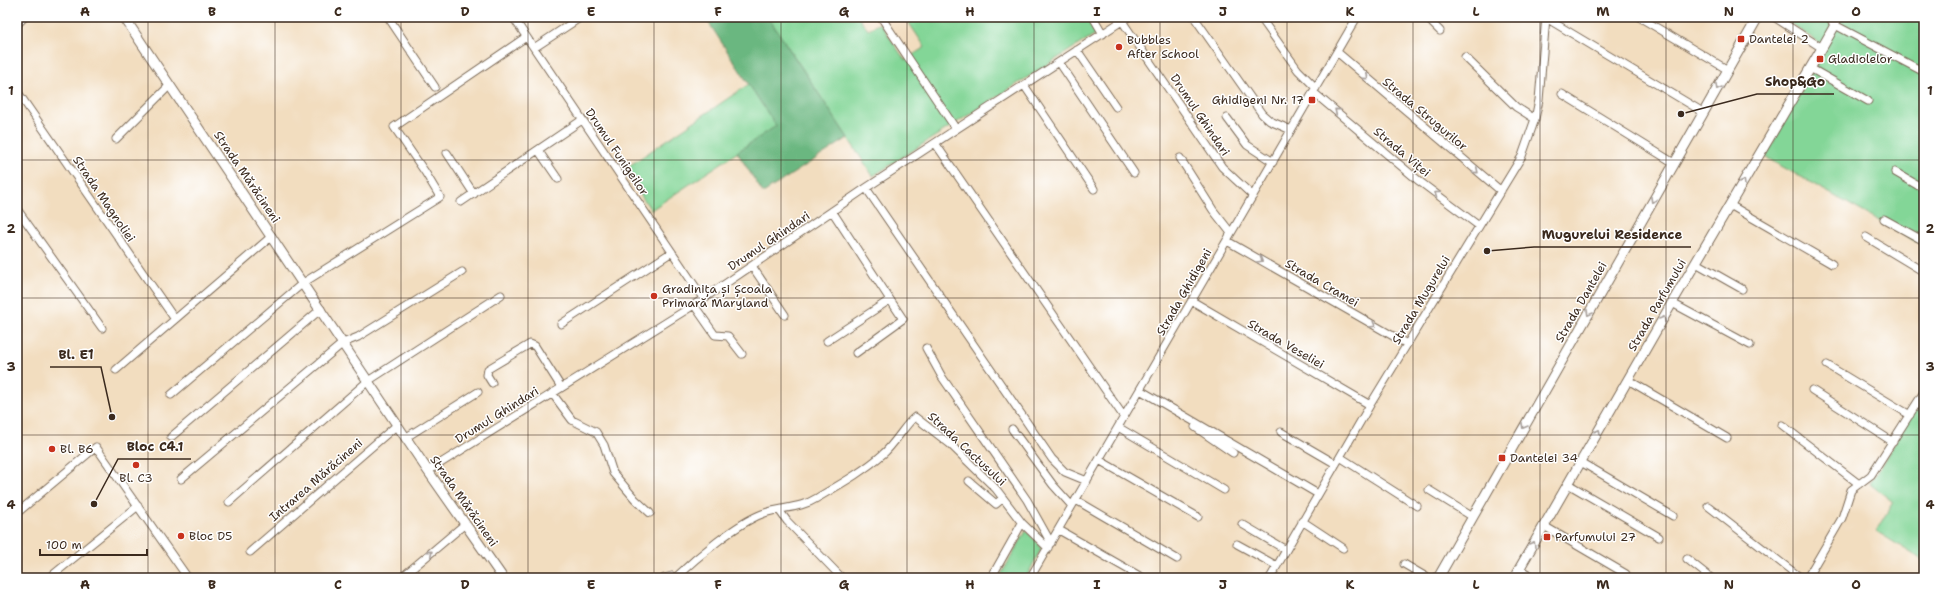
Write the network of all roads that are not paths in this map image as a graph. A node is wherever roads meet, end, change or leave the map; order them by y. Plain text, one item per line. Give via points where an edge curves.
1 (23, 17) edge
2 (124, 17) edge
3 (388, 17) edge
4 (513, 17) edge
5 (581, 17) edge
6 (881, 17) edge
7 (1093, 17) edge
8 (1194, 17) edge
9 (1260, 17) edge
10 (1357, 17) edge
11 (1426, 17) edge
12 (1639, 17) edge
13 (1758, 17) edge
14 (1774, 17) edge
15 (1546, 18) edge
16 (1125, 19) edge
17 (1832, 21) edge
18 (17, 23) edge
19 (1440, 31) dead end
20 (1103, 34) junction
21 (526, 37) junction
22 (534, 48) junction
23 (1822, 48) junction
24 (1077, 50) junction
25 (1337, 52) junction
26 (1465, 56) dead end
27 (1059, 62) junction
28 (1810, 68) junction
29 (1728, 70) junction
30 (1924, 72) edge
31 (170, 85) junction
32 (1024, 85) junction
33 (435, 87) dead end
34 (1314, 90) junction
35 (17, 91) edge
36 (1562, 94) dead end
37 (1868, 101) dead end
38 (1116, 107) dead end
39 (1703, 112) junction
40 (1228, 118) dead end
41 (1535, 119) junction
42 (582, 120) junction
43 (956, 129) junction
44 (1291, 130) junction
45 (116, 139) dead end
46 (935, 143) junction
47 (538, 150) junction
48 (447, 153) dead end
49 (1180, 158) dead end
50 (1273, 162) junction
51 (1674, 163) junction
52 (1895, 172) dead end
53 (1134, 173) dead end
54 (558, 179) dead end
55 (866, 188) junction
56 (1094, 189) dead end
57 (1924, 189) edge
58 (1501, 191) junction
59 (474, 194) junction
60 (1253, 196) junction
61 (461, 202) dead end
62 (1730, 205) junction
63 (17, 209) edge
64 (832, 211) junction
65 (1884, 218) dead end
66 (1479, 226) junction
67 (1231, 233) junction
68 (272, 236) junction
69 (1866, 238) dead end
70 (1227, 241) junction
71 (1924, 242) edge
72 (672, 252) junction
73 (1696, 263) junction
74 (1832, 264) dead end
75 (752, 266) junction
76 (462, 272) dead end
77 (1924, 272) edge
78 (303, 283) junction
79 (1742, 289) dead end
80 (501, 295) dead end
81 (703, 298) junction
82 (889, 298) junction
83 (1192, 301) junction
84 (1672, 303) junction
85 (694, 305) junction
86 (321, 310) junction
87 (785, 315) dead end
88 (174, 318) junction
89 (561, 324) dead end
90 (102, 328) dead end
91 (828, 341) dead end
92 (344, 343) junction
93 (1407, 344) junction
94 (1750, 345) dead end
95 (926, 348) dead end
96 (856, 353) dead end
97 (742, 354) dead end
98 (1827, 366) dead end
99 (116, 370) dead end
100 (1628, 380) junction
101 (368, 381) junction
102 (492, 383) dead end
103 (561, 387) junction
104 (1812, 390) dead end
105 (478, 392) dead end
106 (1139, 392) junction
107 (1924, 392) edge
108 (552, 393) junction
109 (170, 395) dead end
110 (1370, 405) junction
111 (1910, 415) junction
112 (1124, 417) junction
113 (397, 425) junction
114 (1782, 425) dead end
115 (1118, 427) junction
116 (1012, 429) dead end
117 (1281, 432) dead end
118 (171, 437) dead end
119 (406, 438) junction
120 (1727, 438) dead end
121 (1893, 442) junction
122 (1232, 453) dead end
123 (1340, 457) junction
124 (1099, 460) junction
125 (1581, 462) junction
126 (1336, 464) junction
127 (428, 471) junction
128 (181, 479) dead end
129 (969, 481) dead end
130 (1087, 481) junction
131 (1568, 484) junction
132 (1859, 484) junction
133 (1224, 490) dead end
134 (1429, 490) dead end
135 (1318, 494) junction
136 (1003, 498) junction
137 (228, 502) dead end
138 (1074, 503) junction
139 (138, 506) junction
140 (1416, 506) dead end
141 (1708, 506) dead end
142 (779, 510) junction
143 (17, 513) edge
144 (650, 513) dead end
145 (1673, 516) dead end
146 (1198, 517) dead end
147 (1473, 517) junction
148 (1302, 522) junction
149 (1022, 523) junction
150 (465, 524) junction
151 (1242, 524) dead end
152 (1544, 526) junction
153 (1059, 530) junction
154 (1659, 537) dead end
155 (1237, 544) dead end
156 (1049, 546) junction
157 (1342, 548) dead end
158 (1286, 550) junction
159 (250, 552) dead end
160 (1177, 559) dead end
161 (1687, 559) dead end
162 (1404, 564) dead end
163 (1277, 566) junction
164 (1519, 569) junction
165 (1626, 574) dead end
166 (501, 577) edge
167 (666, 577) edge
168 (48, 578) edge
169 (188, 578) edge
170 (401, 578) edge
171 (676, 578) edge
172 (842, 578) edge
173 (991, 578) edge
174 (1030, 578) edge
175 (1143, 578) edge
176 (1270, 578) edge
177 (1428, 578) edge
178 (1438, 578) edge
179 (1514, 578) edge
180 (1535, 578) edge
181 (1710, 578) edge
182 (1801, 578) edge
183 (1807, 578) edge

1 - 18 street
2 - 31 street, Strada Mărăcineni
3 - 33 street
4 - 21 street, Drumul Funigeilor
5 - 22 street
6 - 43 street
7 - 20 street
8 - 44 street via 1262,114 1270,121
9 - 34 street
10 - 25 street, Strada Ghidigeni
11 - 19 street
12 - 29 street
13 - 29 street, Strada Dantelei
14 - 23 street
15 - 39 street
15 - 41 street, Strada Mugurelui
16 - 20 street, Drumul Ghindari
16 - 60 street, Drumul Ghindari via 1222,167
17 - 23 street, Strada Parfumului
17 - 30 street
20 - 24 street, Drumul Ghindari
21 - 22 street, Drumul Funigeilor
21 - 78 street via 394,127 440,197
22 - 42 street, Drumul Funigeilor
23 - 28 street, Strada Parfumului
24 - 27 street, Drumul Ghindari
24 - 38 street
25 - 34 street, Strada Ghidigeni
25 -> 58 street, Strada Strugurilor
26 - 41 street via 1516,107
27 - 32 street, Drumul Ghindari
27 - 53 street
28 - 37 street
62 -> 28 street, Strada Parfumului
29 -> 39 street, Strada Dantelei
31 - 45 street
31 - 68 street, Strada Mărăcineni
32 - 43 street, Drumul Ghindari
32 - 56 street
34 - 44 street, Strada Ghidigeni
66 -> 34 street, Strada Viței via 1419,181
35 - 88 street, Strada Magnoliei
36 - 51 street
39 - 51 street, Strada Dantelei
40 - 50 street via 1247,145
41 - 58 street, Strada Mugurelui via 1522,156
42 - 47 street
42 - 72 street, Drumul Funigeilor
43 - 46 street, Drumul Ghindari
44 - 50 street, Strada Ghidigeni
46 - 55 street, Drumul Ghindari
46 - 112 street
47 - 54 street
47 - 59 street
48 - 59 street
49 - 67 street
50 - 60 street, Strada Ghidigeni
51 -> 147 street, Strada Dantelei
52 - 57 street
55 - 64 street, Drumul Ghindari
55 - 130 street via 1052,459 1065,472
58 - 66 street, Strada Mugurelui
59 - 61 street
60 - 67 street, Strada Ghidigeni
62 - 73 street, Strada Parfumului
62 - 74 street
63 - 90 street
64 - 75 street, Drumul Ghindari
64 - 82 street
65 - 71 street
66 - 93 street, Strada Mugurelui
67 - 70 street, Strada Ghidigeni
68 - 78 street, Strada Mărăcineni
68 - 88 street
69 - 77 street
70 - 83 street, Strada Ghidigeni
70 -> 93 street, Strada Cramei
72 - 81 street, Drumul Funigeilor
72 - 89 street
73 - 79 street
73 - 84 street, Strada Parfumului
75 - 81 street, Drumul Ghindari
75 - 87 street
76 - 92 street via 358,337
78 - 86 street, Strada Mărăcineni
78 - 109 street
80 - 101 street
81 - 85 street, Drumul Ghindari
82 - 91 street
82 - 96 street via 903,319
83 - 106 street, Strada Ghidigeni
83 - 110 street, Strada Veseliei
84 - 94 street
100 -> 84 street, Strada Parfumului
85 - 97 street via 715,335 728,336
85 - 103 street, Drumul Ghindari
86 - 92 street, Strada Mărăcineni
86 - 118 street
88 - 99 street
92 - 101 street, Strada Mărăcineni
92 - 128 street
93 - 110 street, Strada Mugurelui
95 - 156 street via 942,377 1027,500
98 - 111 street
100 - 120 street
125 -> 100 street, Strada Parfumului
101 - 113 street, Strada Mărăcineni
101 - 137 street
102 - 103 street via 487,375 488,369 530,344 534,346
103 - 108 street, Drumul Ghindari
104 - 121 street
105 - 119 street
106 - 112 street, Strada Ghidigeni
106 - 122 street
106 - 135 street
107 - 111 street
108 - 127 street, Drumul Ghindari
108 - 144 street via 572,420 596,432 604,445 613,473
110 - 123 street, Strada Mugurelui
111 - 121 street
112 - 115 street, Strada Ghidigeni
113 - 119 street, Strada Mărăcineni
113 - 159 street, Intrarea Mărăcineni
114 - 132 street
115 - 124 street, Strada Ghidigeni
115 - 133 street
116 - 138 street via 1053,485
117 - 126 street
119 - 127 street, Strada Mărăcineni
121 - 132 street via 1872,475
123 - 126 street, Strada Mugurelui
123 - 140 street
124 - 130 street, Strada Ghidigeni
124 - 146 street
125 - 131 street, Strada Parfumului
125 - 145 street
126 - 135 street, Strada Mugurelui
127 - 150 street, Strada Mărăcineni
129 - 136 street, Strada Cactusului via 996,504
130 - 138 street, Strada Ghidigeni
131 - 152 street, Strada Parfumului
131 - 154 street
132 - 183 street via 1851,490 1842,518
134 - 147 street
135 - 148 street, Strada Mugurelui
136 - 142 street, Strada Cactusului via 996,488 950,444 915,417 893,444 872,463 815,500 799,507
136 - 149 street, Strada Cactusului
138 - 153 street, Strada Ghidigeni
138 - 160 street
139 - 143 street via 96,447
139 - 168 street
139 - 169 street
141 - 182 street
142 - 171 street via 760,514 743,524
142 - 172 street via 787,522
147 - 178 street, Strada Dantelei
148 - 157 street
148 - 158 street, Strada Mugurelui
149 - 156 street, Strada Cactusului
149 - 173 street
150 - 166 street, Strada Mărăcineni
170 -> 150 street
151 - 158 street
164 -> 152 street, Strada Parfumului
152 - 165 street
153 - 156 street, Strada Ghidigeni
153 - 175 street
155 - 163 street
156 - 174 street, Strada Ghidigeni
158 - 163 street, Strada Mugurelui
161 - 181 street
162 - 177 street
163 - 176 street, Strada Mugurelui
164 - 179 street, Strada Parfumului
164 - 180 street
167 - 171 street

